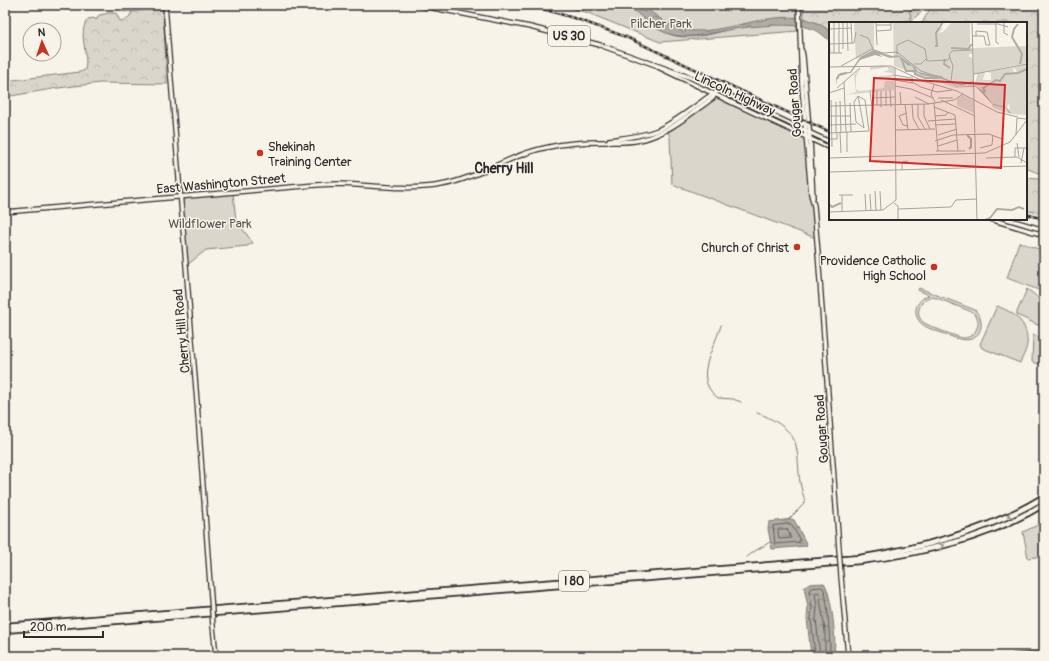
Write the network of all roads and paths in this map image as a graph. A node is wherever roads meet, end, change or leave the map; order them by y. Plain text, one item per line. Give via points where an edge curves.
1 (165, 5) edge
2 (418, 5) edge
3 (799, 5) edge
4 (801, 50) junction
5 (655, 65) junction
6 (718, 90) junction
7 (715, 94) junction
8 (806, 121) junction
9 (792, 124) junction
10 (808, 132) junction
11 (808, 138) junction
12 (829, 142) edge
13 (829, 148) edge
14 (181, 197) junction
15 (5, 212) edge
16 (993, 220) edge
17 (1010, 220) edge
18 (1044, 230) edge
19 (1044, 235) edge
20 (1044, 496) edge
21 (1044, 504) edge
22 (5, 626) edge
23 (5, 630) edge
24 (1044, 654) edge
25 (216, 656) edge
26 (848, 656) edge
27 (1014, 656) edge

1 - 14 street, Cherry Hill Road
2 - 5 street, Lincoln Highway / US 30 via 570,36
3 - 4 street, Gougar Road
4 - 8 street, Gougar Road
4 - 10 street, Gougar Road
5 - 6 street, Lincoln Highway / US 30
5 - 7 street, Lincoln Highway / US 30
6 - 7 street, East Washington Street
6 - 9 street, Lincoln Highway / US 30
7 - 11 street, Lincoln Highway / US 30
7 - 14 street, East Washington Street via 659,129 634,137 541,149 462,180 440,185 407,188 336,184
8 - 9 street
8 - 10 street, Gougar Road
9 - 10 street, Lincoln Highway / US 30
10 - 11 street, Gougar Road
10 - 12 street, US 30
11 - 13 street, US 30
11 - 26 street, Gougar Road, bridge
14 - 15 street, East Washington Street
14 - 25 street, Cherry Hill Road, bridge
16 - 19 street
17 - 18 street
20 -> 22 highway, I 80 via 1013,513 950,538 859,558
23 -> 21 highway, I 80 via 866,561 927,550 964,540 997,528
24 - 27 street

